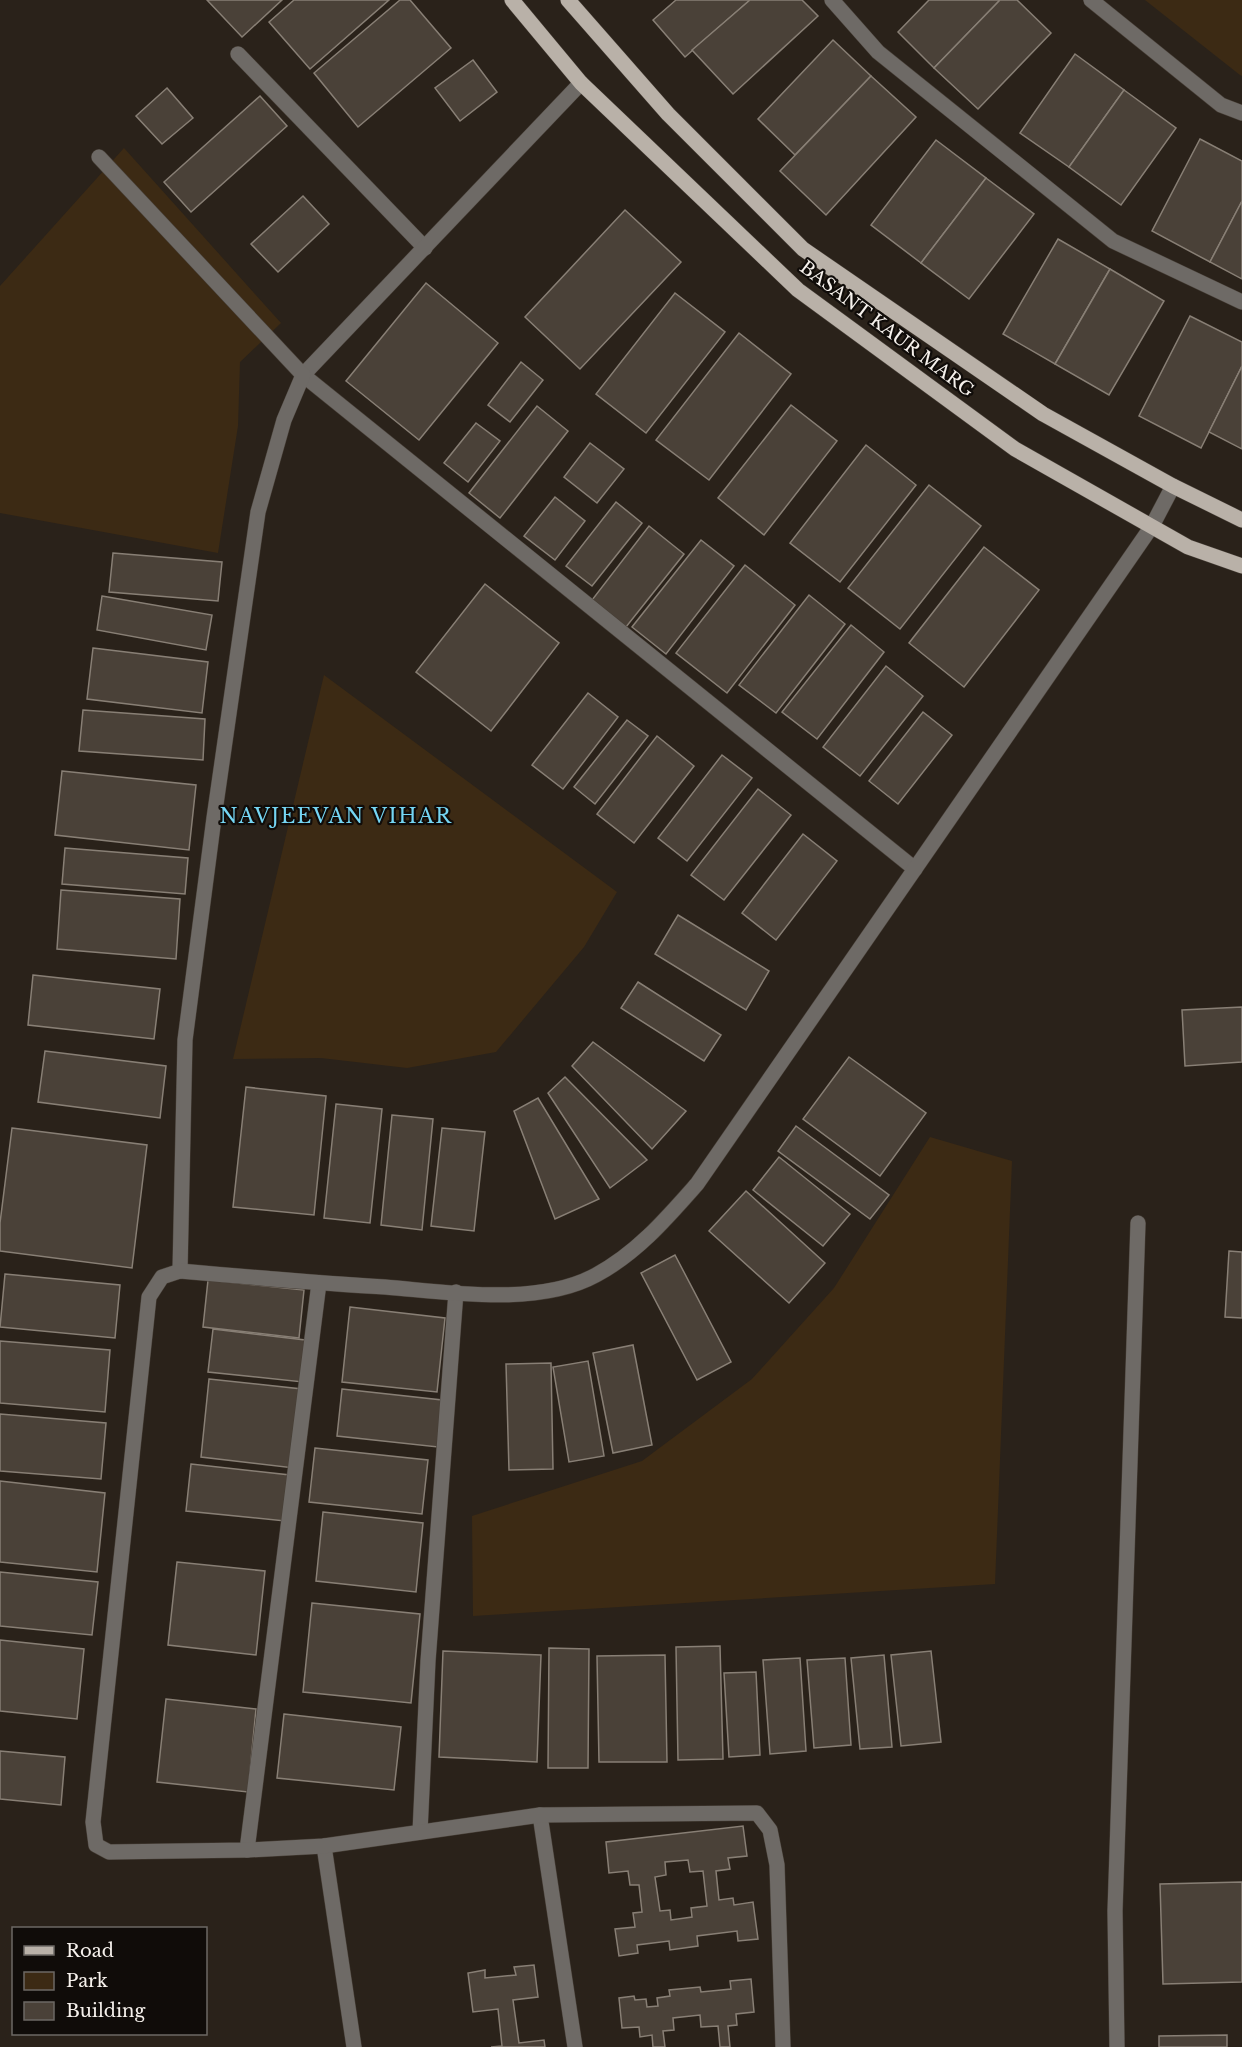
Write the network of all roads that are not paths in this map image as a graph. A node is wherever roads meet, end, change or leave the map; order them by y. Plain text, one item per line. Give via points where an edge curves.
1 (512, 0) edge
2 (568, 0) edge
3 (832, 0) edge
4 (1091, 0) edge
5 (238, 54) dead end
6 (582, 83) junction
7 (1242, 113) edge
8 (99, 157) dead end
9 (424, 248) junction
10 (1242, 302) edge
11 (303, 375) junction
12 (1173, 486) junction
13 (1242, 520) edge
14 (1152, 526) junction
15 (1242, 566) edge
16 (915, 869) junction
17 (1138, 1223) dead end
18 (180, 1271) junction
19 (319, 1283) junction
20 (456, 1292) junction
21 (540, 1815) junction
22 (420, 1832) junction
23 (324, 1846) junction
24 (247, 1850) junction
25 (354, 2047) edge
26 (575, 2047) edge
27 (783, 2047) edge
28 (1117, 2047) edge

1 - 6 main road, BASANT KAUR MARG
2 - 12 main road, BASANT KAUR MARG via 668,114 803,249 1043,414
3 - 10 street via 878,52 1113,241
4 - 7 street via 1221,105
5 - 9 street
6 - 9 street
6 - 14 main road, BASANT KAUR MARG via 798,290 1015,449
8 - 11 street
9 - 11 street
11 - 16 street
11 - 18 street via 284,420 258,512 214,818 185,1040
12 - 13 main road, BASANT KAUR MARG
12 - 14 street
14 - 15 main road, BASANT KAUR MARG via 1188,547
14 - 16 street
16 - 20 street via 697,1184 636,1248 595,1276 566,1287 530,1294
17 - 28 street via 1115,1899
18 - 19 street
18 - 24 street via 162,1277 149,1297 93,1831 96,1845 109,1852
19 - 20 street
19 - 24 street
20 - 22 street via 428,1661
21 - 22 street
21 - 26 street
21 - 27 street via 757,1813 770,1830 777,1865
22 - 23 street
23 - 24 street
23 - 25 street

